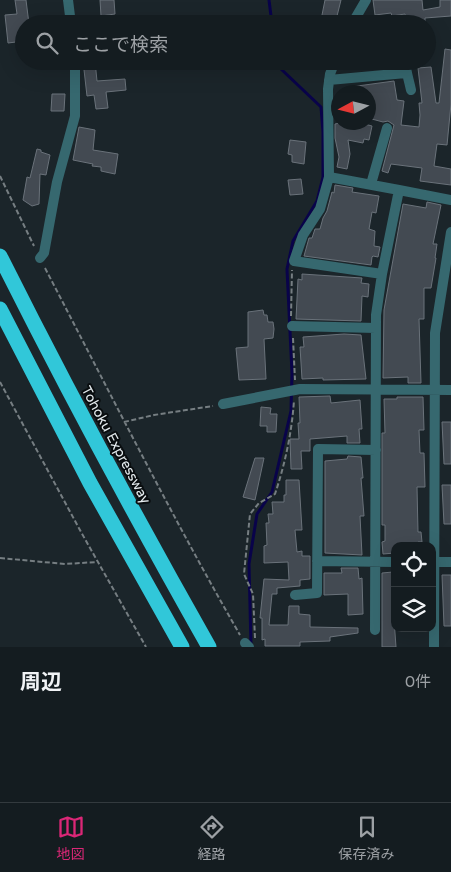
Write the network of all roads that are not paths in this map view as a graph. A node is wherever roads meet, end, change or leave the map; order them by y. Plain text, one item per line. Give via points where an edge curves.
1 (68, 0) edge
2 (366, 0) edge
3 (70, 15) edge
4 (357, 15) edge
5 (75, 70) edge
6 (332, 70) edge
7 (406, 70) edge
8 (406, 73) junction
9 (329, 80) junction
10 (411, 90) dead end
11 (387, 128) dead end
12 (329, 177) junction
13 (371, 184) junction
14 (399, 190) junction
15 (451, 200) edge
16 (451, 232) edge
17 (0, 256) edge
18 (40, 258) road end
19 (382, 274) junction
20 (0, 308) edge
21 (292, 326) road end
22 (376, 328) junction
23 (376, 390) junction
24 (434, 390) junction
25 (451, 390) edge
26 (224, 404) road end
27 (376, 450) junction
28 (433, 542) edge
29 (317, 561) junction
30 (375, 562) junction
31 (391, 562) edge
32 (436, 562) edge
33 (451, 562) edge
34 (433, 587) edge
35 (295, 596) dead end
36 (375, 630) dead end
37 (182, 647) edge
38 (209, 647) edge
39 (434, 647) edge

1 - 3 street
2 - 4 street
5 - 18 street via 75,116 57,182 44,253
6 - 9 street
7 - 8 street
8 - 9 street
8 - 10 street
9 - 12 street
11 - 13 street
12 - 13 street
12 - 19 street via 320,209 303,235 294,261
13 - 14 street
14 - 15 street
14 - 19 street
16 - 24 street via 435,333
17 - 38 highway, Tohoku Expressway via 59,373
19 - 22 street
20 - 37 highway via 86,474
21 - 22 street
22 - 23 street
23 - 24 street
23 - 26 street via 292,390
23 - 27 street
24 - 25 street
24 - 28 street
27 - 29 street via 318,449
27 - 30 street
29 - 30 street
29 - 35 street via 317,593
30 - 31 street
30 - 36 street
32 - 33 street
34 - 39 street

